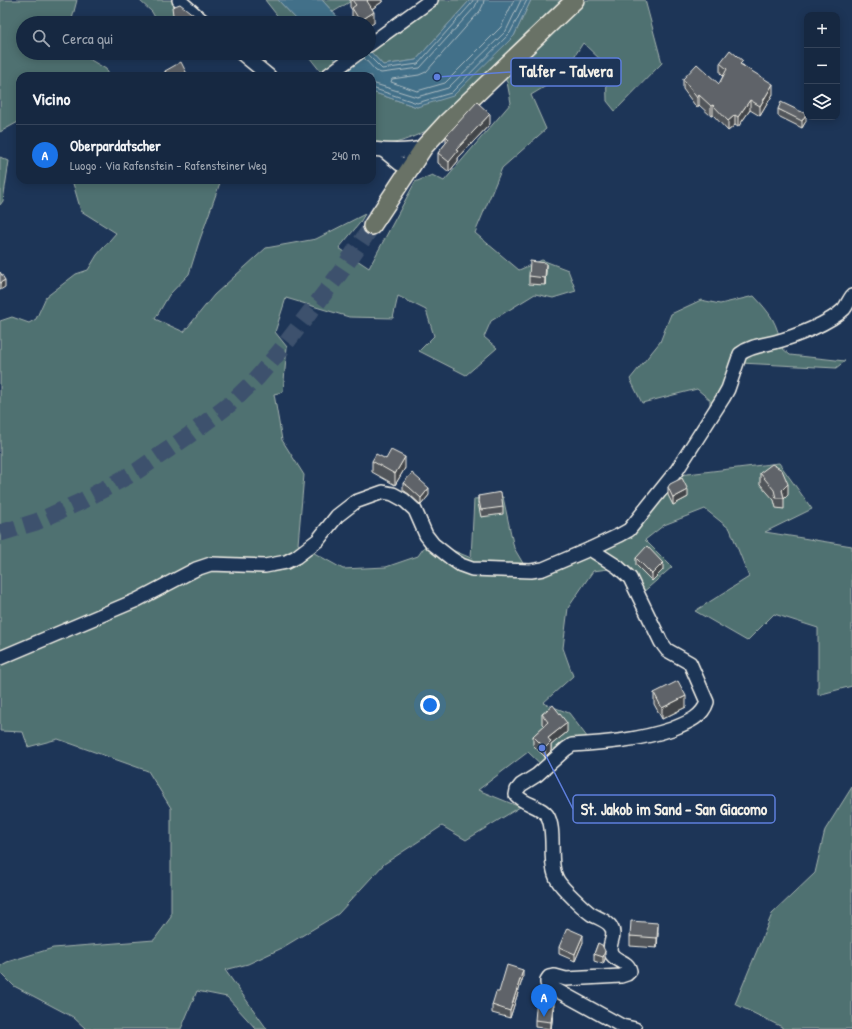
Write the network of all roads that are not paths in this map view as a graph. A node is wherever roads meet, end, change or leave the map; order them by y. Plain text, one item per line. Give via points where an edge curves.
1 (179, 0) edge
2 (431, 0) edge
3 (575, 0) edge
4 (197, 16) edge
5 (376, 40) edge
6 (250, 60) edge
7 (349, 60) edge
8 (264, 72) edge
9 (332, 72) edge
10 (378, 150) edge
11 (405, 160) junction
12 (372, 226) tunnel mouth
13 (852, 296) edge
14 (590, 549) junction
15 (0, 658) edge
16 (634, 1029) edge

1 - 4 street
2 - 5 street
3 - 11 main road via 424,147
6 - 8 street
7 - 9 street
10 - 11 street
11 - 12 main road via 400,182
13 - 14 street via 841,312 826,322 792,337 740,354 724,398 668,482 629,530
14 - 15 street via 543,569 531,571 472,568 461,565 433,544 415,510 404,500 383,492 356,502 346,509 318,540 286,562 265,566 211,564 196,569 137,600
14 - 16 street via 630,578 660,642 667,650 690,663 707,702 694,720 654,735 622,741 572,745 517,790 516,795 520,800 542,810 548,816 558,881 590,914 610,925 614,934 610,952 626,964 630,971 621,976 566,979 555,976 549,977 547,983 622,1026

